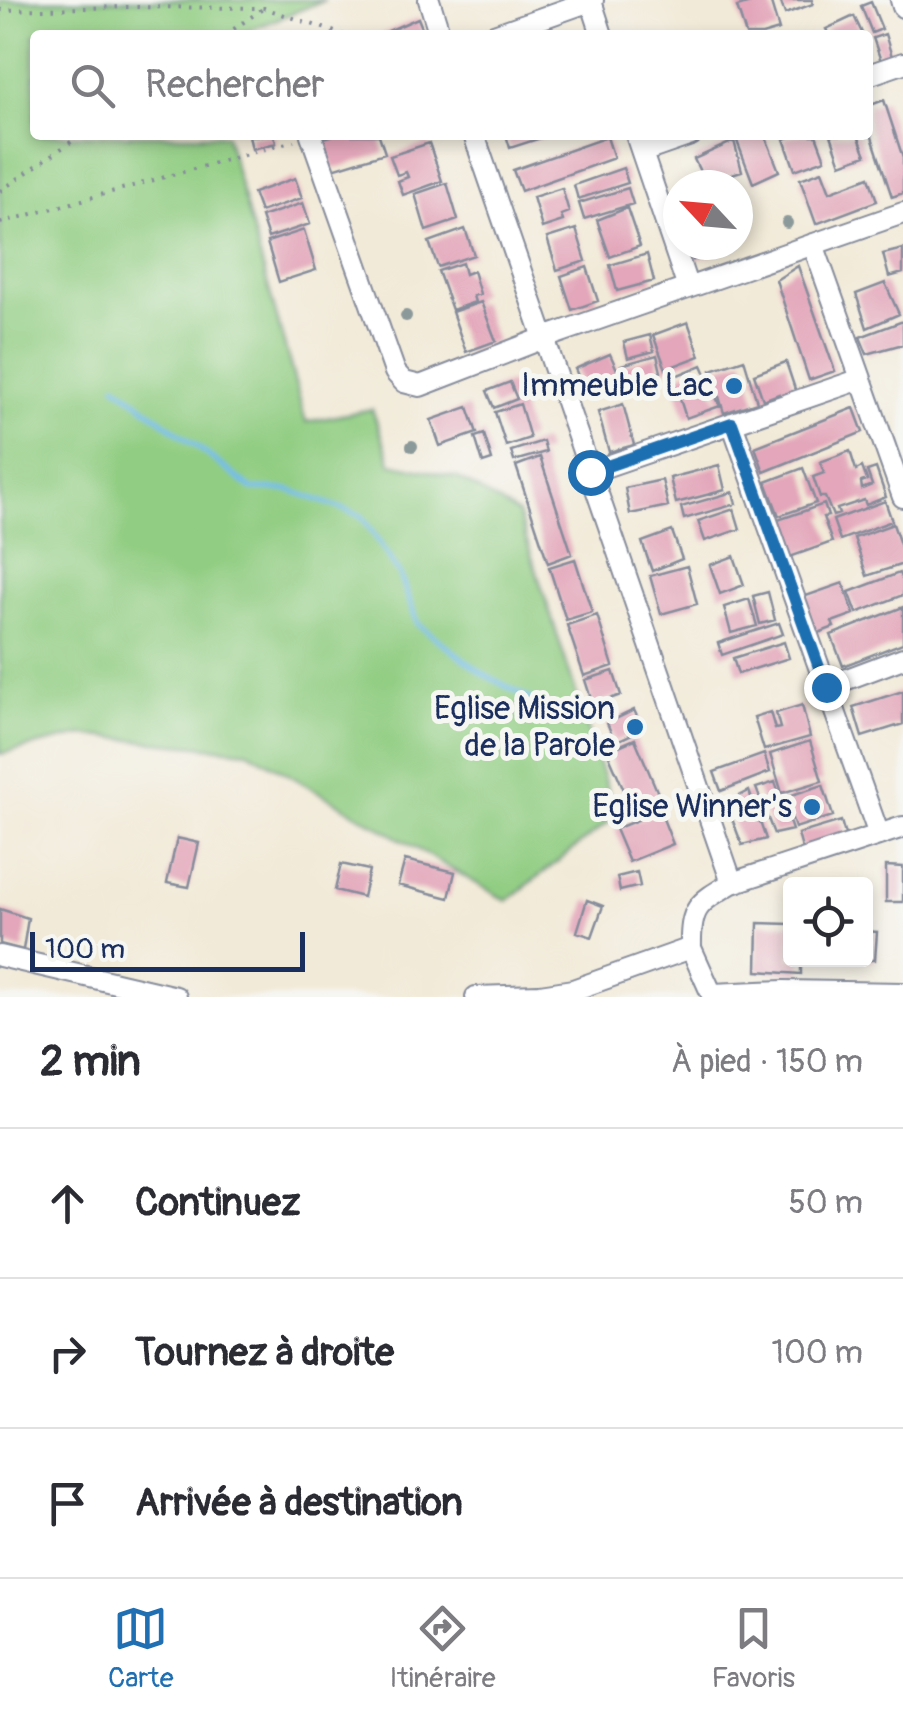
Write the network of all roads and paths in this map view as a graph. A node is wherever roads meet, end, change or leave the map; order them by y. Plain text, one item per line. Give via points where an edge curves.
1 (429, 0) edge
2 (592, 0) edge
3 (264, 8) junction
4 (0, 10) edge
5 (232, 30) edge
6 (329, 30) edge
7 (438, 30) edge
8 (508, 30) edge
9 (601, 30) edge
10 (903, 63) edge
11 (873, 73) edge
12 (74, 140) edge
13 (296, 140) edge
14 (312, 140) edge
15 (476, 140) edge
16 (639, 143) edge
17 (0, 191) edge
18 (903, 213) edge
19 (0, 223) edge
20 (813, 244) junction
21 (688, 288) junction
22 (544, 338) junction
23 (861, 379) junction
24 (732, 423) junction
25 (590, 472) junction
26 (903, 497) edge
27 (903, 658) edge
28 (826, 687) junction
29 (903, 827) edge
30 (879, 835) junction
31 (732, 882) junction
32 (690, 948) junction
33 (0, 956) edge
34 (903, 993) edge
35 (712, 995) edge
36 (498, 996) edge
37 (176, 997) edge
38 (476, 997) edge

1 - 7 street
2 - 8 street
2 - 9 street
3 - 4 path
3 - 5 path
3 - 6 path
10 - 11 street
12 - 17 path
13 - 19 path
14 - 22 street via 404,382 420,386
15 - 22 street
16 - 21 street
18 - 20 street
20 - 21 street
20 - 23 street
21 - 22 street
22 - 25 street
23 - 24 street
23 - 26 street
24 - 25 street
24 - 28 street
25 - 31 street
27 - 28 street
28 - 30 street
29 - 30 street
30 - 31 street
31 - 32 street via 694,913
32 - 35 street
32 - 36 street via 573,990
33 - 37 street
34 - 35 street
36 - 38 street

